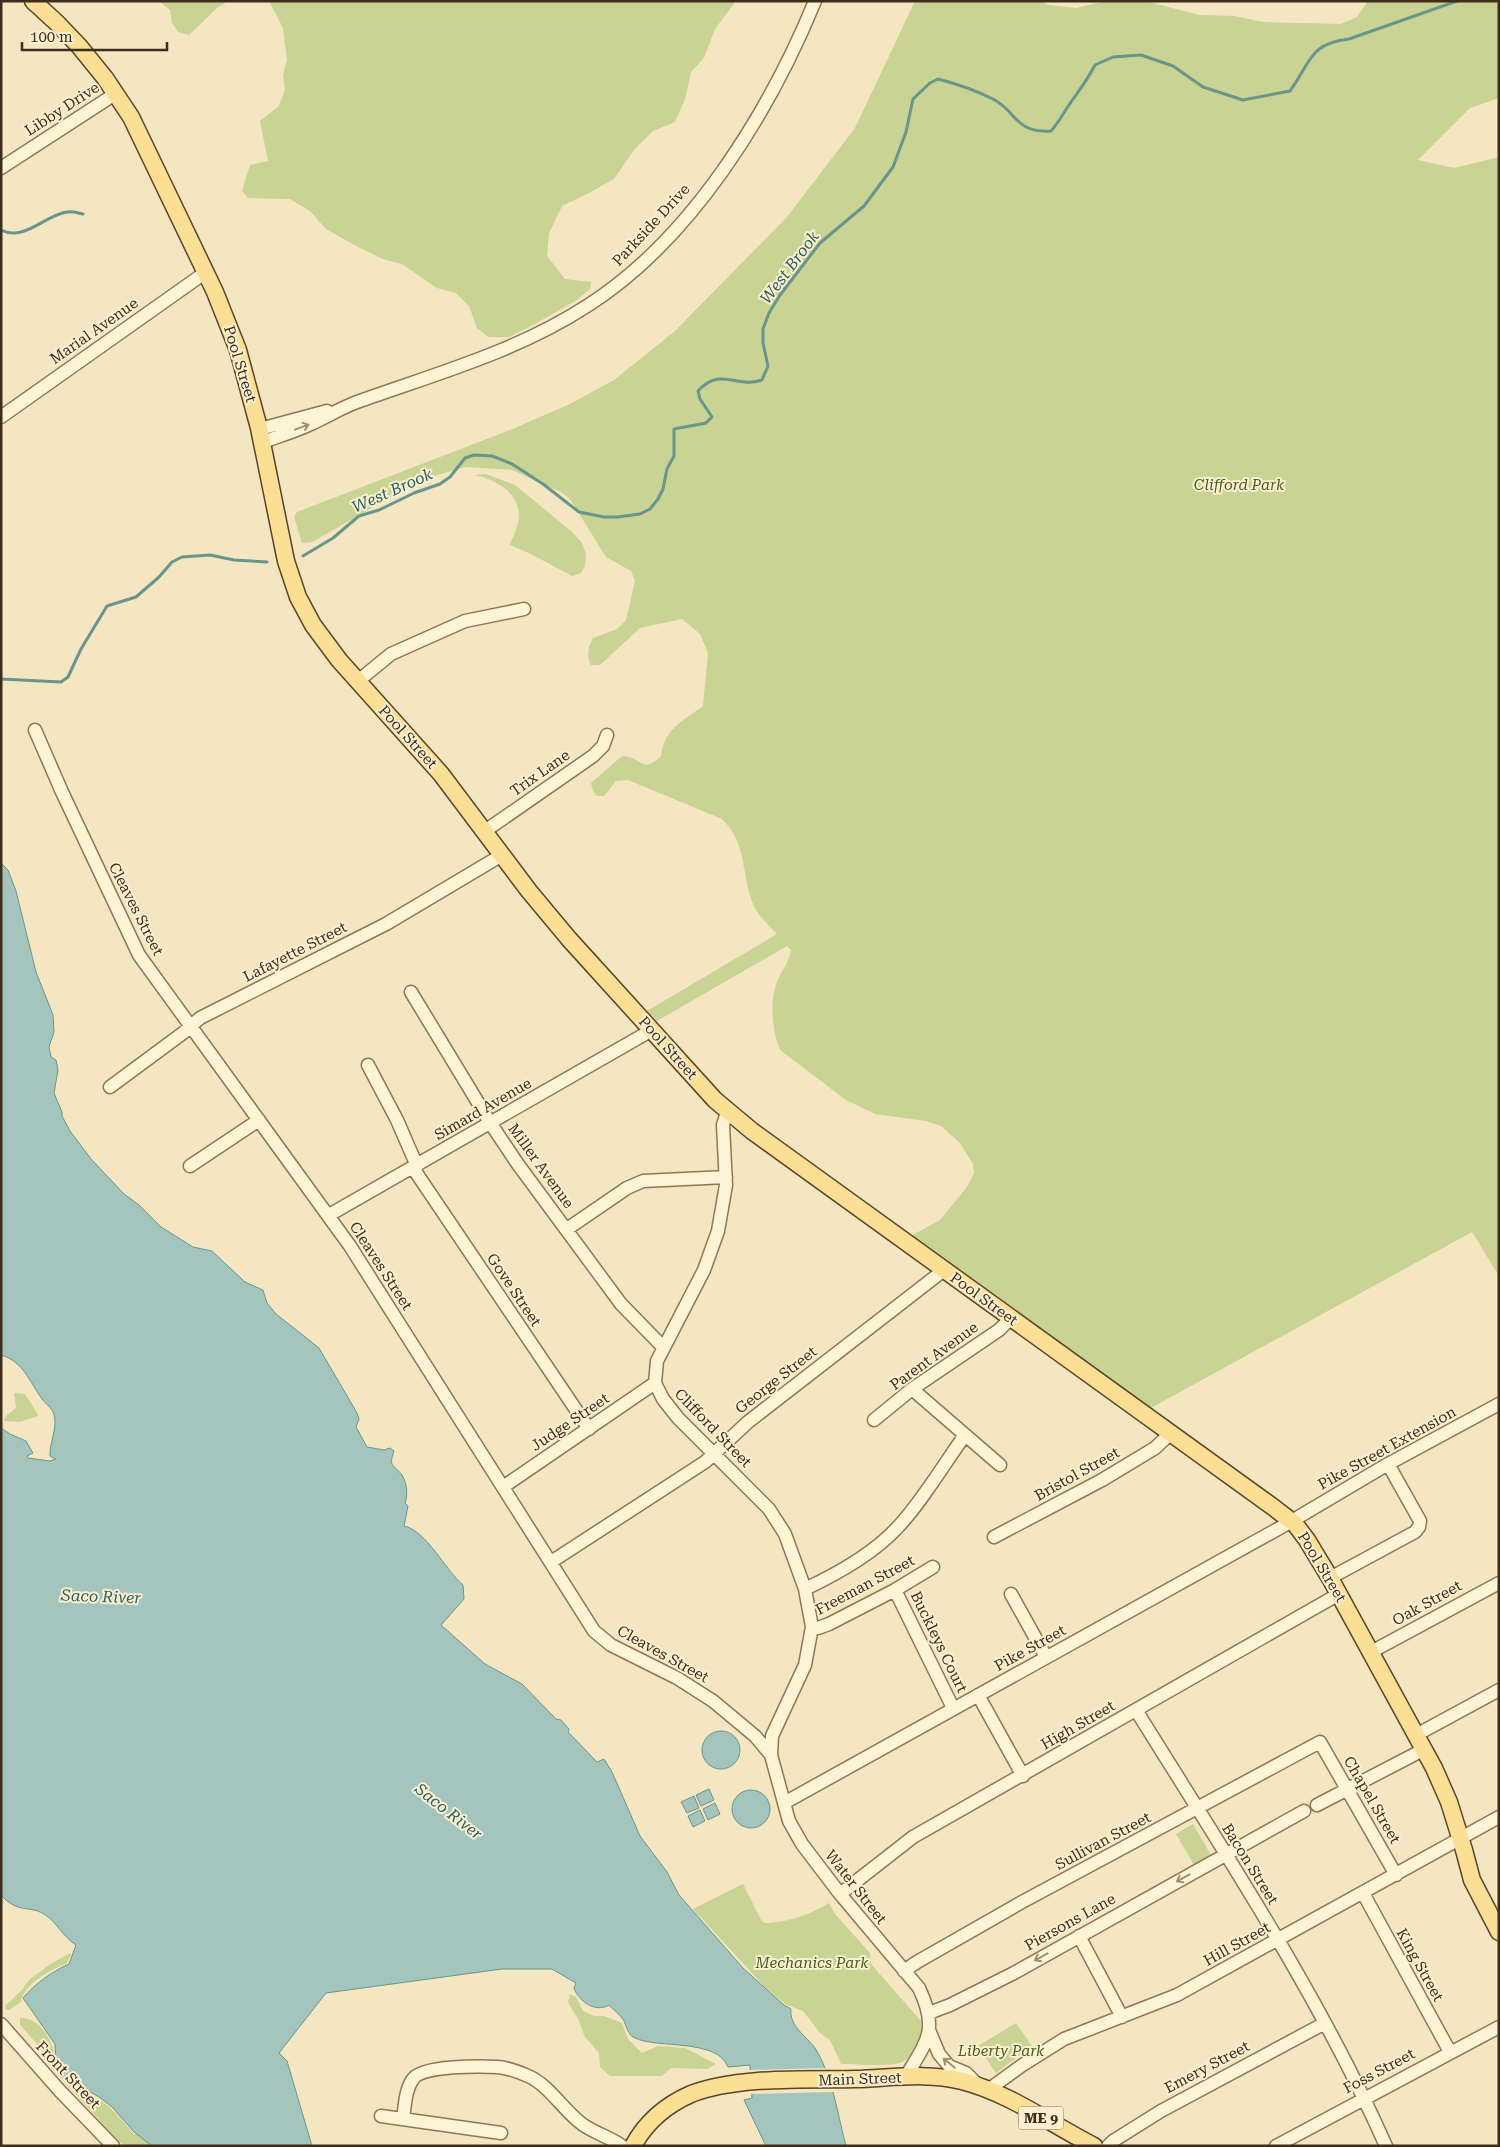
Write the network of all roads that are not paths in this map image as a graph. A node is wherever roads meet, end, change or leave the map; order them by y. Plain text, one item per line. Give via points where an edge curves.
1 (33, 1) edge
2 (815, 1) edge
3 (115, 94) junction
4 (1, 168) edge
5 (206, 272) junction
6 (1, 417) edge
7 (261, 436) junction
8 (524, 610) dead end
9 (358, 680) junction
10 (35, 730) dead end
11 (607, 735) dead end
12 (485, 831) junction
13 (502, 855) junction
14 (411, 992) dead end
15 (191, 1026) junction
16 (652, 1030) junction
17 (368, 1064) dead end
18 (110, 1087) dead end
19 (728, 1112) junction
20 (260, 1120) junction
21 (491, 1124) junction
22 (190, 1166) dead end
23 (415, 1167) junction
24 (726, 1177) junction
25 (329, 1215) junction
26 (567, 1229) junction
27 (944, 1270) junction
28 (1011, 1318) junction
29 (663, 1347) junction
30 (655, 1383) junction
31 (912, 1389) junction
32 (1499, 1404) edge
33 (874, 1420) dead end
34 (589, 1429) junction
35 (1171, 1434) junction
36 (965, 1435) junction
37 (713, 1454) junction
38 (1388, 1464) junction
39 (1000, 1465) dead end
40 (503, 1487) junction
41 (1292, 1521) junction
42 (994, 1537) dead end
43 (551, 1562) junction
44 (933, 1568) dead end
45 (1330, 1578) junction
46 (1499, 1583) edge
47 (805, 1588) junction
48 (895, 1590) junction
49 (1011, 1594) dead end
50 (1339, 1594) junction
51 (812, 1627) junction
52 (1371, 1652) junction
53 (1046, 1657) junction
54 (1499, 1690) edge
55 (978, 1695) junction
56 (953, 1708) junction
57 (1136, 1710) junction
58 (1320, 1742) joint
59 (1420, 1742) junction
60 (771, 1755) junction
61 (1023, 1776) junction
62 (1348, 1789) junction
63 (784, 1802) junction
64 (1317, 1805) dead end
65 (1197, 1809) junction
66 (1304, 1811) dead end
67 (1499, 1817) edge
68 (1461, 1839) junction
69 (1226, 1855) junction
70 (1396, 1875) junction
71 (840, 1894) junction
72 (1362, 1894) junction
73 (1499, 1932) edge
74 (1079, 1936) junction
75 (1278, 1940) junction
76 (904, 1971) junction
77 (929, 2013) junction
78 (1122, 2017) junction
79 (1325, 2023) junction
80 (1, 2024) edge
81 (1499, 2027) edge
82 (929, 2030) junction
83 (1450, 2052) junction
84 (905, 2078) junction
85 (985, 2089) junction
86 (1364, 2098) junction
87 (381, 2116) dead end
88 (403, 2119) junction
89 (502, 2133) dead end
90 (113, 2146) edge
91 (622, 2146) edge
92 (633, 2146) edge
93 (1094, 2146) edge
94 (1108, 2146) edge
95 (1276, 2146) edge
96 (1386, 2146) edge

1 - 3 main road, Pool Street via 69,35
2 - 7 street, Parkside Drive via 777,83 736,151 678,224 617,284 556,325 516,344 339,409 310,414
3 - 4 street, Libby Drive
3 - 5 main road, Pool Street via 143,140
5 - 6 street, Marial Avenue
5 - 7 main road, Pool Street via 238,350
7 - 9 main road, Pool Street via 286,560 298,597 326,643
8 - 9 street via 465,621 391,654
9 - 12 main road, Pool Street via 441,774
10 - 15 street, Cleaves Street via 130,937 147,967
11 - 12 street, Trix Lane via 603,746 592,756
12 - 13 main road, Pool Street
13 - 15 street, Lafayette Street via 386,924 200,1018
13 - 16 main road, Pool Street via 544,910
14 - 21 street, Miller Avenue
15 - 18 street, Lafayette Street
15 - 20 street, Cleaves Street
16 - 19 main road, Pool Street
16 - 21 street, Simard Avenue
17 - 23 street, Gove Street via 397,1120
19 - 24 street, Clifford Street via 723,1125
19 - 27 main road, Pool Street
20 - 22 street
20 - 25 street, Cleaves Street
21 - 23 street, Simard Avenue
21 - 26 street, Miller Avenue
23 - 25 street, Simard Avenue
23 - 34 street, Gove Street
24 - 26 street via 643,1180
24 - 29 street, Clifford Street via 722,1212 713,1246 693,1293
25 - 40 street, Cleaves Street
26 - 29 street, Miller Avenue via 621,1304
27 - 28 main road, Pool Street
27 - 37 street, George Street via 748,1422
28 - 31 street, Parent Avenue via 999,1330
28 - 35 main road, Pool Street
29 - 30 street, Clifford Street via 655,1370
30 - 34 street, Judge Street
30 - 37 street, Clifford Street via 663,1399
31 - 33 street, Parent Avenue
31 - 36 street
32 - 38 street, Pike Street Extension
34 - 40 street, Judge Street
35 - 41 main road, Pool Street
35 - 42 street, Bristol Street via 1155,1448 1102,1480
36 - 39 street
36 - 47 street via 897,1528 859,1558
37 - 43 street, George Street
37 - 47 street, Clifford Street via 778,1521
38 - 41 street, Pike Street Extension
38 - 45 street via 1420,1521 1420,1527
40 - 43 street, Cleaves Street
41 - 45 main road, Pool Street
41 - 53 street, Pike Street
43 - 60 street, Cleaves Street via 600,1637 708,1697 755,1736
44 - 48 street, Freeman Street
45 - 50 main road, Pool Street
46 - 52 street, Oak Street
47 - 51 street, Clifford Street
48 - 51 street, Freeman Street via 829,1624
48 - 56 street, Buckleys Court
49 - 53 street
50 - 52 main road, Pool Street
50 - 57 street, High Street
51 - 60 street, Clifford Street via 805,1665 773,1731
52 - 59 main road, Pool Street
53 - 55 street, Pike Street
54 - 59 street
55 - 56 street, Pike Street
55 - 61 street
56 - 63 street, Pike Street
57 - 61 street, High Street
57 - 65 street, Bacon Street
58 - 62 street, Chapel Street
58 - 65 street, Sullivan Street
59 - 62 street
59 - 68 main road, Pool Street via 1441,1783
60 - 63 street, Water Street
61 - 71 street, High Street via 913,1838
62 - 64 street
62 - 70 street, Chapel Street
63 - 71 street, Water Street via 798,1838
65 - 69 street, Bacon Street
65 - 76 street, Sullivan Street via 1022,1902
66 - 69 street, Piersons Lane
67 - 68 street, Hill Street
68 - 70 street, Hill Street
68 - 73 main road, Pool Street via 1472,1880
69 -> 74 street, Piersons Lane
69 - 75 street, Bacon Street
70 - 72 street, Hill Street
71 - 76 street, Water Street
72 - 75 street, Hill Street
72 - 83 street, King Street
74 -> 77 street, Piersons Lane via 950,2006
74 - 78 street
75 - 78 street, Hill Street via 1177,1995
75 - 79 street, Bacon Street
76 - 77 street, Water Street via 919,1988
77 - 82 street, Water Street
78 - 85 street, Hill Street via 1058,2042
79 - 86 street, Bacon Street
79 - 94 street, Emery Street via 1154,2114
80 - 90 street, Front Street via 60,2092
81 - 83 street, Foss Street
82 - 84 street via 922,2050
85 -> 82 street via 966,2073 949,2066 939,2054
83 - 86 street, Foss Street
84 - 85 main road, Main Street / ME 9 via 950,2079
84 - 92 main road, Main Street / ME 9 via 728,2085 694,2093 676,2101 649,2123
85 - 93 main road, Main Street / ME 9
86 - 95 street, Foss Street
86 - 96 street, Bacon Street
87 - 88 street
88 - 89 street
88 - 91 street via 413,2078 426,2071 500,2067 529,2076 583,2125

